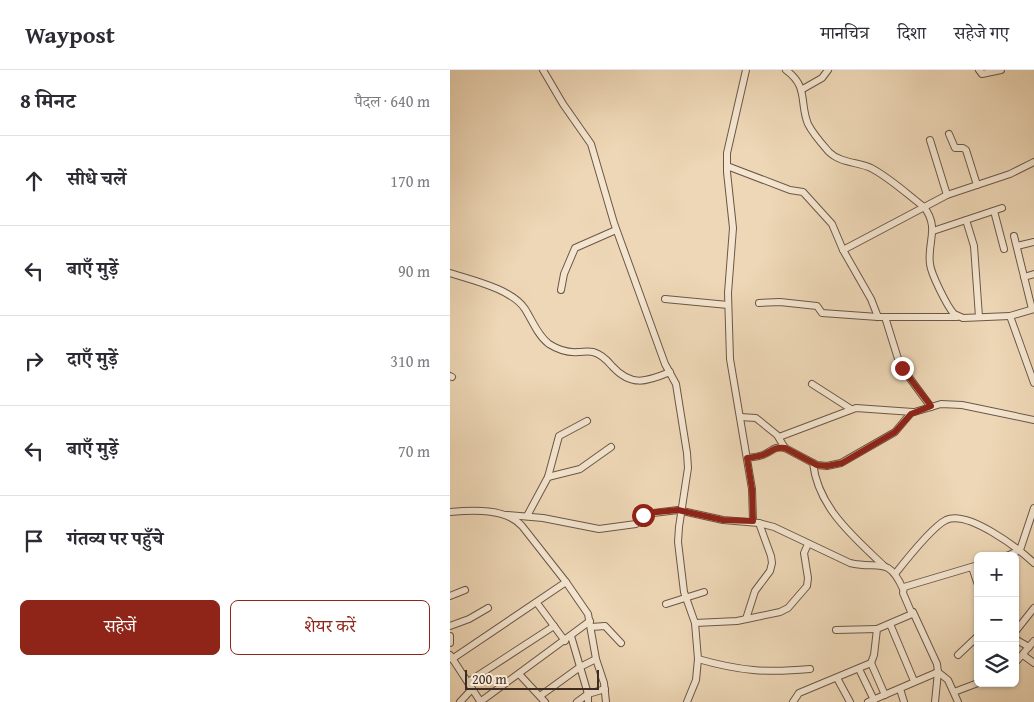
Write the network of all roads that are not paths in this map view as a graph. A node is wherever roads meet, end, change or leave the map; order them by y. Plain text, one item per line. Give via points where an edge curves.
1 (543, 70) edge
2 (746, 70) edge
3 (786, 70) edge
4 (828, 70) edge
5 (979, 70) edge
6 (1001, 70) edge
7 (801, 90) junction
8 (949, 134) dead end
9 (930, 140) dead end
10 (1034, 162) edge
11 (727, 166) junction
12 (977, 185) junction
13 (948, 195) junction
14 (924, 207) junction
15 (1002, 208) dead end
16 (994, 211) junction
17 (966, 220) junction
18 (616, 230) junction
19 (933, 231) junction
20 (1014, 236) dead end
21 (1034, 242) edge
22 (1017, 246) junction
23 (843, 250) junction
24 (1004, 250) dead end
25 (450, 273) edge
26 (1034, 274) edge
27 (1024, 277) junction
28 (561, 290) dead end
29 (664, 299) dead end
30 (759, 303) dead end
31 (728, 305) junction
32 (1033, 309) edge
33 (1010, 316) junction
34 (881, 317) junction
35 (957, 317) junction
36 (979, 317) junction
37 (670, 372) junction
38 (1034, 383) edge
39 (812, 384) dead end
40 (931, 406) junction
41 (851, 410) junction
42 (914, 412) junction
43 (740, 417) junction
44 (1034, 420) edge
45 (587, 421) dead end
46 (779, 437) junction
47 (611, 447) dead end
48 (785, 448) junction
49 (747, 458) junction
50 (813, 463) junction
51 (548, 477) junction
52 (1034, 508) edge
53 (681, 511) junction
54 (450, 512) edge
55 (507, 515) junction
56 (528, 516) junction
57 (1032, 521) edge
58 (756, 522) junction
59 (808, 544) junction
60 (1020, 550) junction
61 (1016, 552) edge
62 (1034, 563) edge
63 (884, 566) junction
64 (974, 566) edge
65 (895, 574) junction
66 (566, 582) junction
67 (903, 589) junction
68 (465, 590) dead end
69 (704, 592) dead end
70 (450, 596) edge
71 (685, 597) junction
72 (536, 603) junction
73 (666, 604) dead end
74 (488, 608) dead end
75 (1034, 608) edge
76 (913, 612) junction
77 (746, 619) junction
78 (695, 623) junction
79 (591, 624) junction
80 (890, 624) junction
81 (450, 626) edge
82 (554, 626) junction
83 (1019, 627) edge
84 (877, 629) junction
85 (836, 630) dead end
86 (450, 636) edge
87 (568, 639) junction
88 (974, 640) edge
89 (1019, 641) edge
90 (1034, 642) edge
91 (450, 643) edge
92 (621, 643) dead end
93 (1029, 647) junction
94 (958, 655) dead end
95 (1023, 655) junction
96 (451, 657) edge
97 (596, 659) junction
98 (698, 659) junction
99 (1019, 659) edge
100 (871, 663) junction
101 (1034, 664) edge
102 (580, 667) junction
103 (810, 669) dead end
104 (859, 669) junction
105 (938, 672) junction
106 (519, 674) junction
107 (837, 678) junction
108 (914, 681) junction
109 (468, 682) junction
110 (974, 684) edge
111 (472, 689) junction
112 (604, 689) junction
113 (900, 689) junction
114 (954, 692) junction
115 (588, 694) junction
116 (886, 695) junction
117 (540, 696) junction
118 (871, 701) edge
119 (460, 702) edge
120 (480, 702) edge
121 (546, 702) edge
122 (577, 702) edge
123 (588, 702) edge
124 (606, 702) edge
125 (687, 702) edge
126 (793, 702) edge
127 (850, 702) edge
128 (904, 702) edge
129 (936, 702) edge
130 (958, 702) edge

1 - 18 street via 591,144
2 - 11 street via 728,146
3 - 7 street via 797,80
4 - 7 street via 822,78
5 - 6 street via 982,74
7 - 14 street via 809,127 830,153 872,169
8 - 12 street via 955,148 966,150
9 - 13 street
10 - 12 street
11 - 23 street via 803,192 832,224
11 - 31 street via 733,228
12 - 13 street
13 - 14 street
14 - 19 street via 931,218
14 - 23 street
15 - 16 street
16 - 17 street
16 - 24 street
17 - 19 street
17 - 36 street via 974,246
18 - 28 street via 575,248
18 - 37 street
19 - 35 street via 930,269
20 - 22 street
21 - 22 street
22 - 27 street
23 - 34 street
25 - 37 street via 510,296 523,307 545,341 557,348 598,354 630,380 653,379
26 - 27 street
27 - 32 street
29 - 31 street
30 - 34 street via 783,302 817,306 822,313
31 - 43 street via 730,360
32 - 33 street
33 - 36 street
33 - 38 street
34 - 35 street
34 - 40 street via 900,364
35 - 36 street
37 - 53 street via 676,384 688,453
39 - 41 street
40 - 42 street
40 - 44 street via 947,403
41 - 42 street
41 - 46 street
42 - 50 street via 895,432 849,460 827,466
43 - 46 street via 756,418
43 - 49 street
45 - 51 street via 559,436
46 - 48 street
47 - 51 street via 580,469
48 - 49 street via 777,447 760,456
48 - 50 street
49 - 58 street
50 - 63 street via 816,479 829,507
51 - 56 street
52 - 57 street
53 - 56 street via 647,513 636,524 599,529
53 - 58 street via 723,520
53 - 71 street via 678,542
54 - 55 street
55 - 56 street
55 - 66 street via 518,522
57 - 60 street
58 - 59 street
58 - 77 street via 772,556 772,563 755,591
59 - 63 street via 850,563
59 - 77 street via 804,553 808,582 805,589 784,610
60 - 61 street
60 - 62 street
60 - 65 street via 975,524 951,519 941,524
63 - 65 street
64 - 67 street
65 - 67 street
66 - 72 street
66 - 79 street
67 - 76 street
68 - 70 street
69 - 71 street
71 - 73 street
71 - 78 street
72 - 82 street
72 - 96 street
74 - 81 street
75 - 83 street
76 - 80 street via 911,616
76 - 105 street
77 - 78 street
78 - 98 street
79 - 87 street
79 - 92 street via 605,626
79 - 97 street
80 - 84 street
80 - 108 street
82 - 87 street
82 - 109 street
84 - 85 street
84 - 100 street
86 - 91 street
87 - 102 street
87 - 106 street
88 - 94 street
89 - 93 street
90 - 93 street
93 - 95 street
95 - 99 street
95 - 101 street
96 - 109 street
97 - 102 street
97 - 112 street
98 - 103 street via 752,671
98 - 125 street via 696,680
100 - 104 street
100 - 116 street
102 - 115 street
102 - 117 street
104 - 107 street
104 - 118 street
105 - 108 street
105 - 114 street via 948,680
105 - 129 street
106 - 117 street
106 - 120 street
107 - 126 street via 799,693
107 - 127 street
108 - 113 street
109 - 111 street
110 - 114 street
111 - 119 street
111 - 120 street
112 - 115 street
112 - 124 street
113 - 116 street
113 - 128 street
114 - 130 street
115 - 122 street
115 - 123 street
116 - 118 street
117 - 121 street

